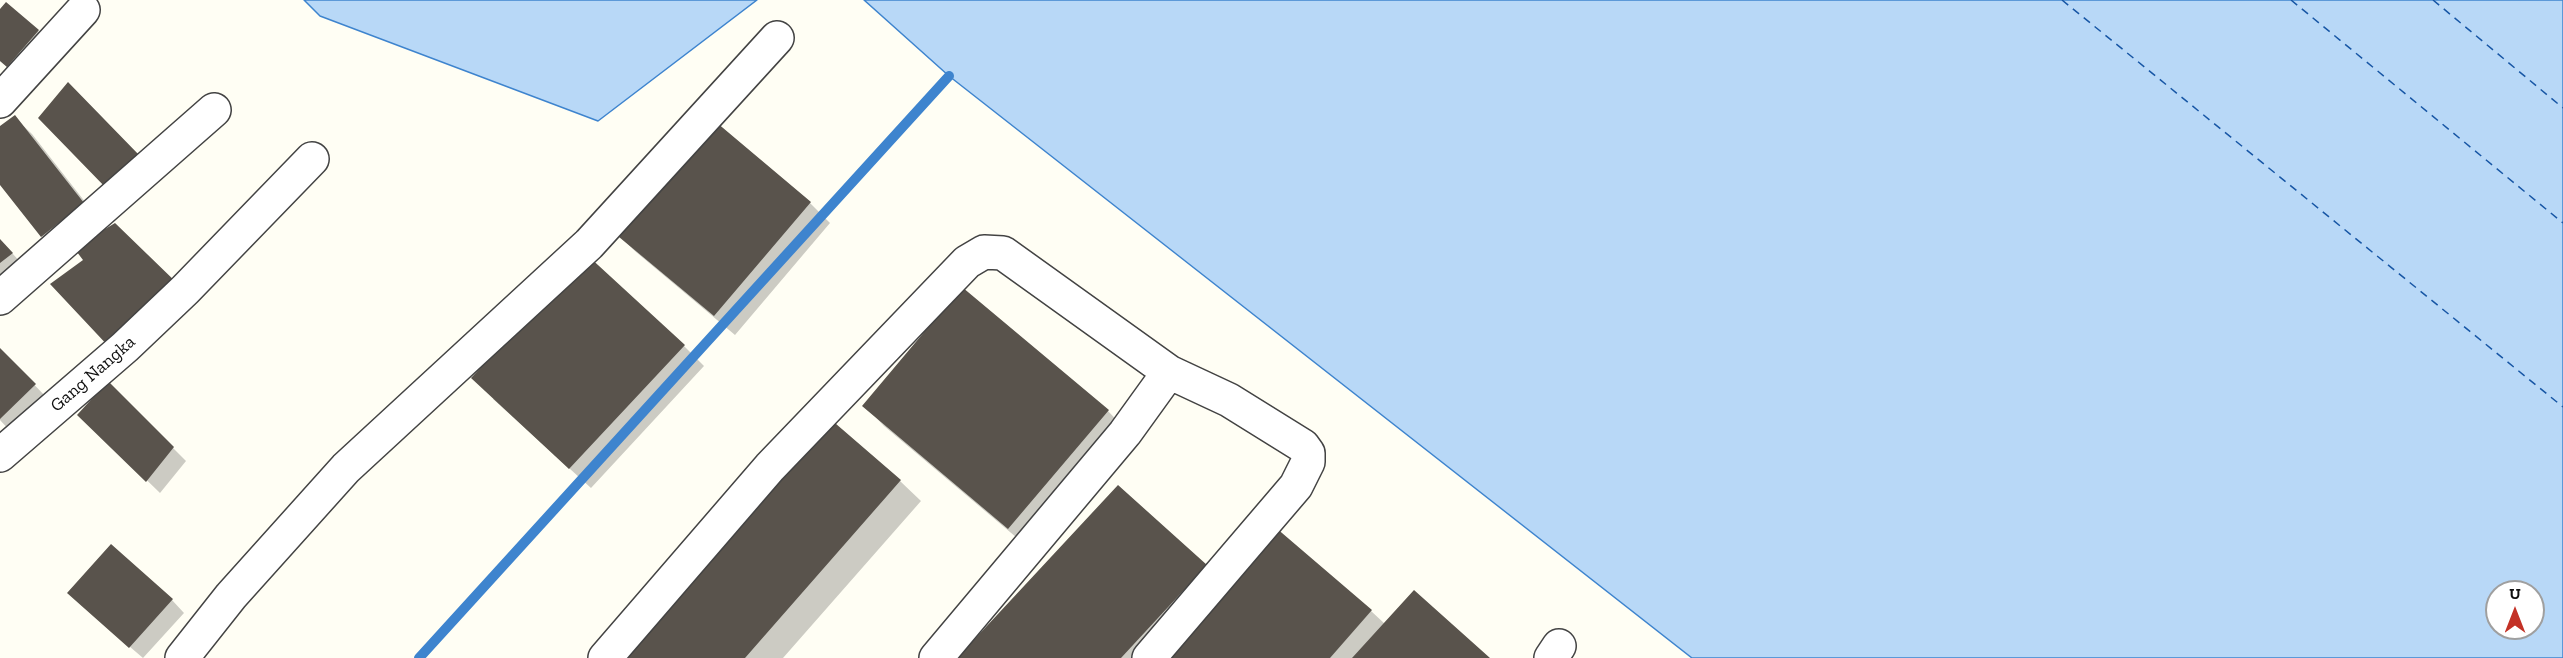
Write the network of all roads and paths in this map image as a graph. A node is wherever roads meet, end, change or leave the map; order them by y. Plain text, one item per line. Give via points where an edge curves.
1 (83, 10) dead end
2 (777, 38) dead end
3 (0, 101) edge
4 (214, 110) dead end
5 (312, 159) dead end
6 (0, 298) edge
7 (1168, 372) junction
8 (0, 455) edge
9 (182, 658) edge
10 (605, 658) edge
11 (936, 658) edge
12 (1149, 658) edge

1 - 3 street
2 - 9 street via 590,244 346,468 231,596
4 - 6 street
5 - 8 street, Gang Nangka via 125,347
7 - 10 street via 1003,253 984,252 967,262 770,467
7 - 11 street via 1125,433
7 - 12 street via 1229,400 1303,446 1308,462 1296,486

